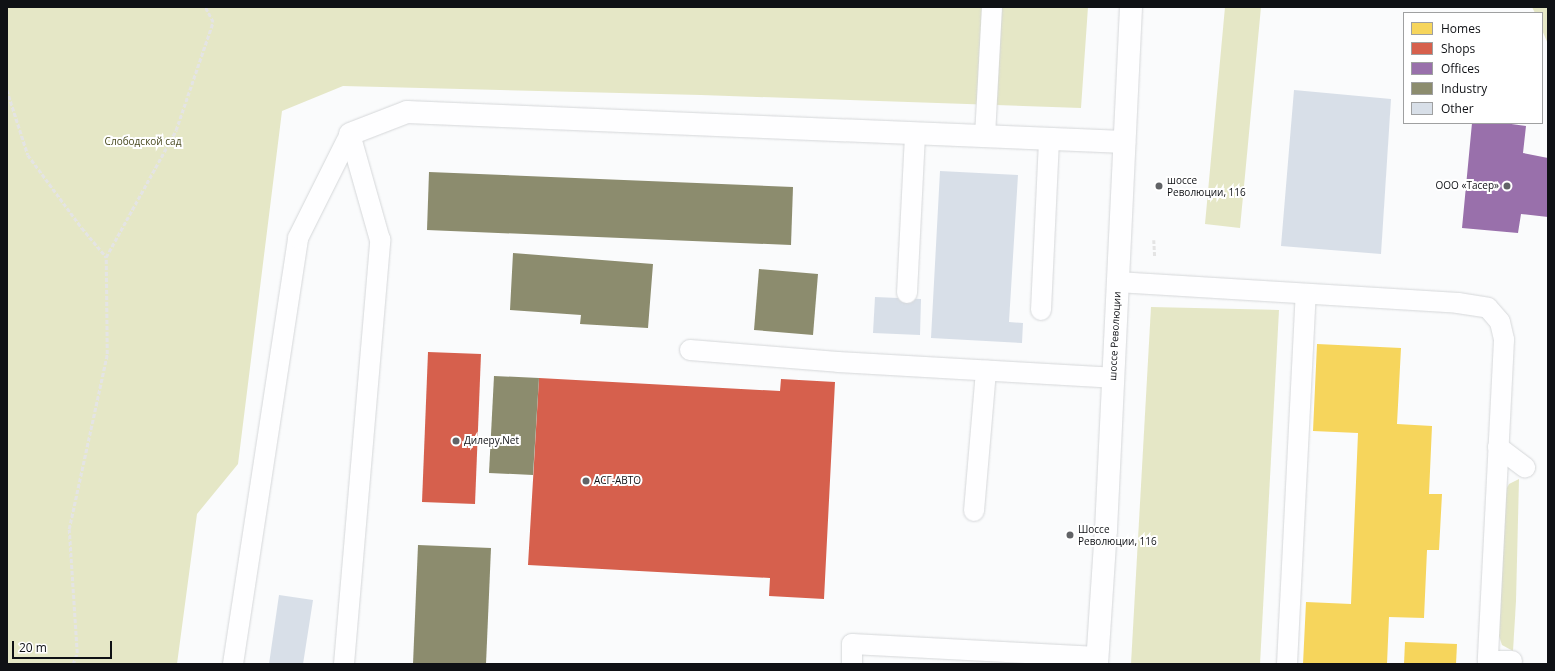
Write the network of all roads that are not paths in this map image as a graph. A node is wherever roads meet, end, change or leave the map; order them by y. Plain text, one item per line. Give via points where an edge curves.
1 (992, 7) edge
2 (1131, 7) edge
3 (915, 133) junction
4 (350, 134) junction
5 (985, 136) junction
6 (1049, 139) junction
7 (1124, 142) junction
8 (1117, 282) junction
9 (907, 293) dead end
10 (1306, 294) junction
11 (1041, 310) dead end
12 (690, 350) dead end
13 (986, 371) junction
14 (1113, 378) junction
15 (1498, 447) junction
16 (1525, 467) dead end
17 (974, 510) dead end
18 (1098, 661) edge
19 (1512, 661) dead end
20 (1488, 662) edge
21 (233, 664) edge
22 (344, 664) edge
23 (852, 664) edge
24 (1287, 664) edge

1 - 5 lane
2 - 7 street, шоссе Революции
3 - 4 street via 407,112
3 - 5 street
3 - 9 lane
4 - 21 lane via 298,238
4 - 22 lane via 380,240
5 - 6 street
6 - 7 street
6 - 11 lane
7 - 8 street, шоссе Революции
8 - 10 lane
8 - 14 street, шоссе Революции
10 - 15 lane via 1458,303 1488,308 1500,322 1504,340
10 - 24 lane
12 - 13 lane
13 - 14 lane
13 - 17 lane
14 - 18 street, шоссе Революции
15 - 16 lane
15 - 20 lane
18 - 23 lane via 852,644
19 - 20 lane

